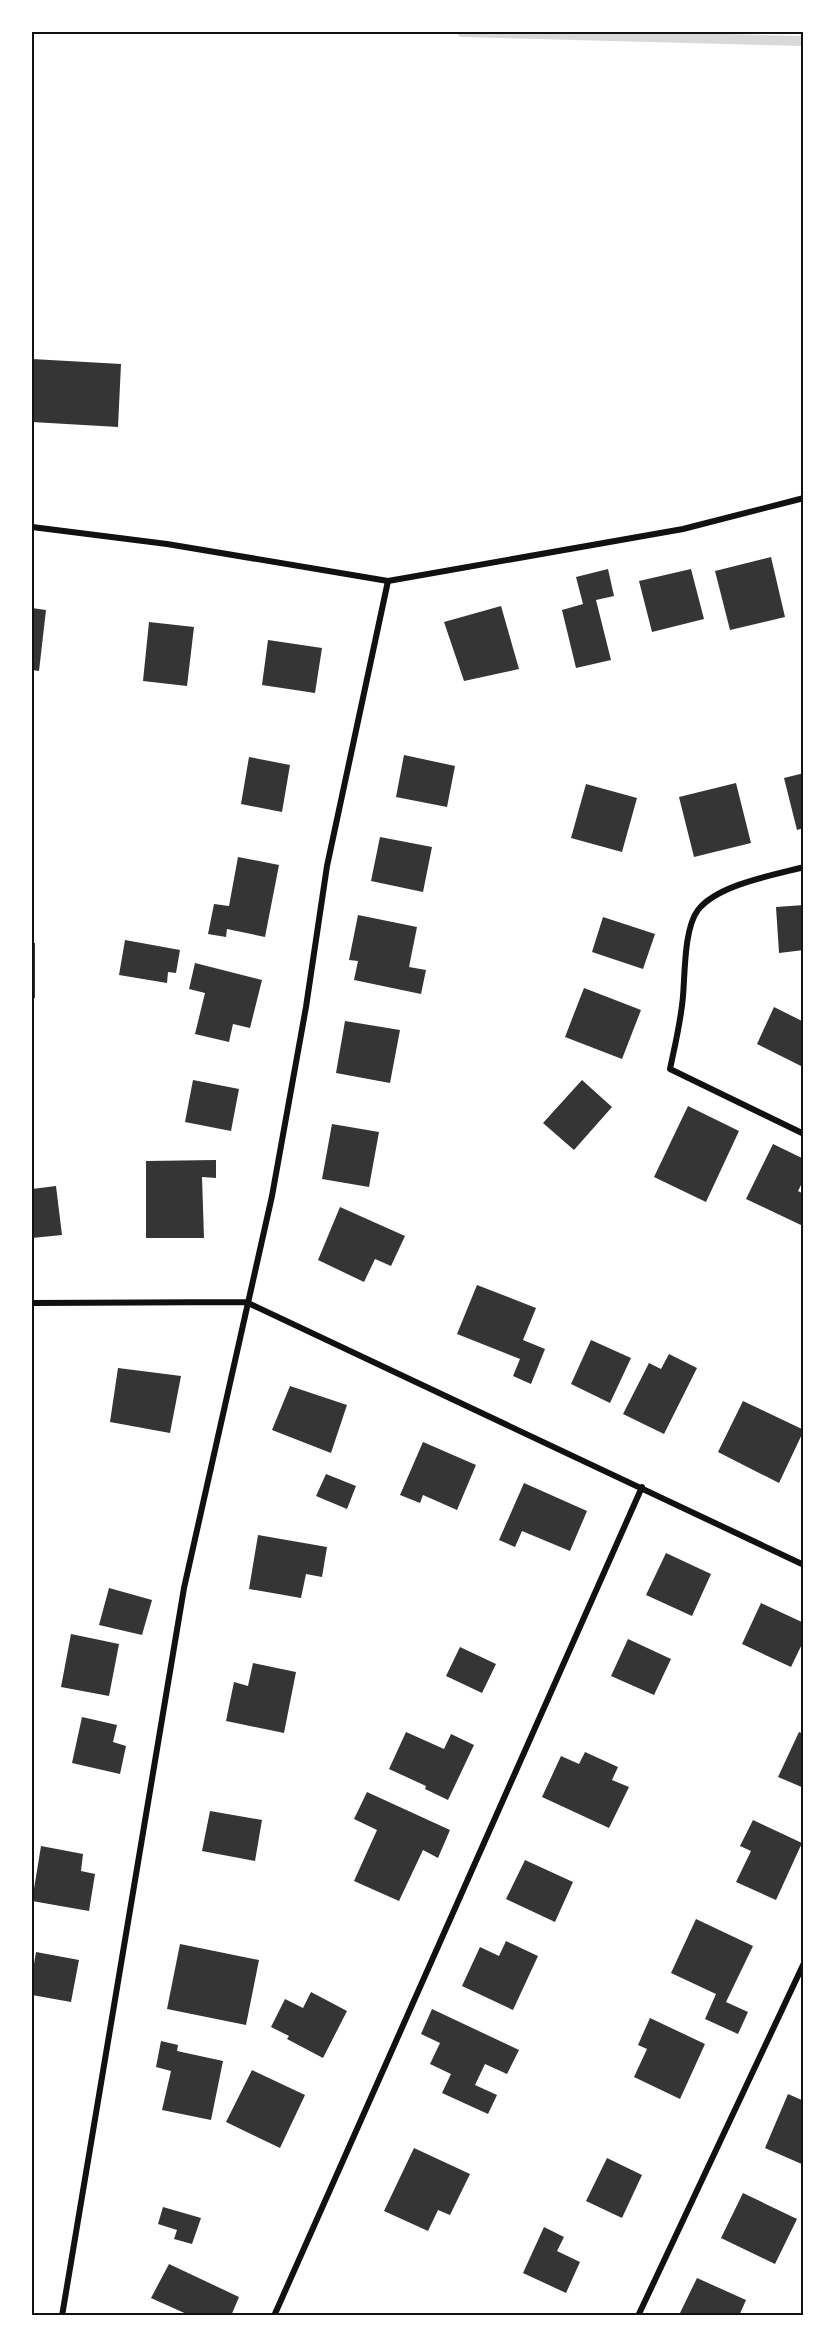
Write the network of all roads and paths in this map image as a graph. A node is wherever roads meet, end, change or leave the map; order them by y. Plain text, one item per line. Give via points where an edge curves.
1 (804, 498) edge
2 (32, 527) edge
3 (388, 581) junction
4 (804, 867) edge
5 (804, 1134) edge
6 (246, 1302) junction
7 (32, 1303) edge
8 (642, 1488) junction
9 (804, 1565) edge
10 (804, 1963) edge
11 (62, 2316) edge
12 (274, 2316) edge
13 (638, 2316) edge

1 - 3 street via 683,529
2 - 3 street via 166,544
3 - 6 street via 327,866 272,1196
4 - 5 street via 714,896 696,911 686,945 683,998 670,1070
6 - 7 street
6 - 8 street
6 - 11 street via 184,1588
8 - 9 street
8 - 12 street
10 - 13 street

